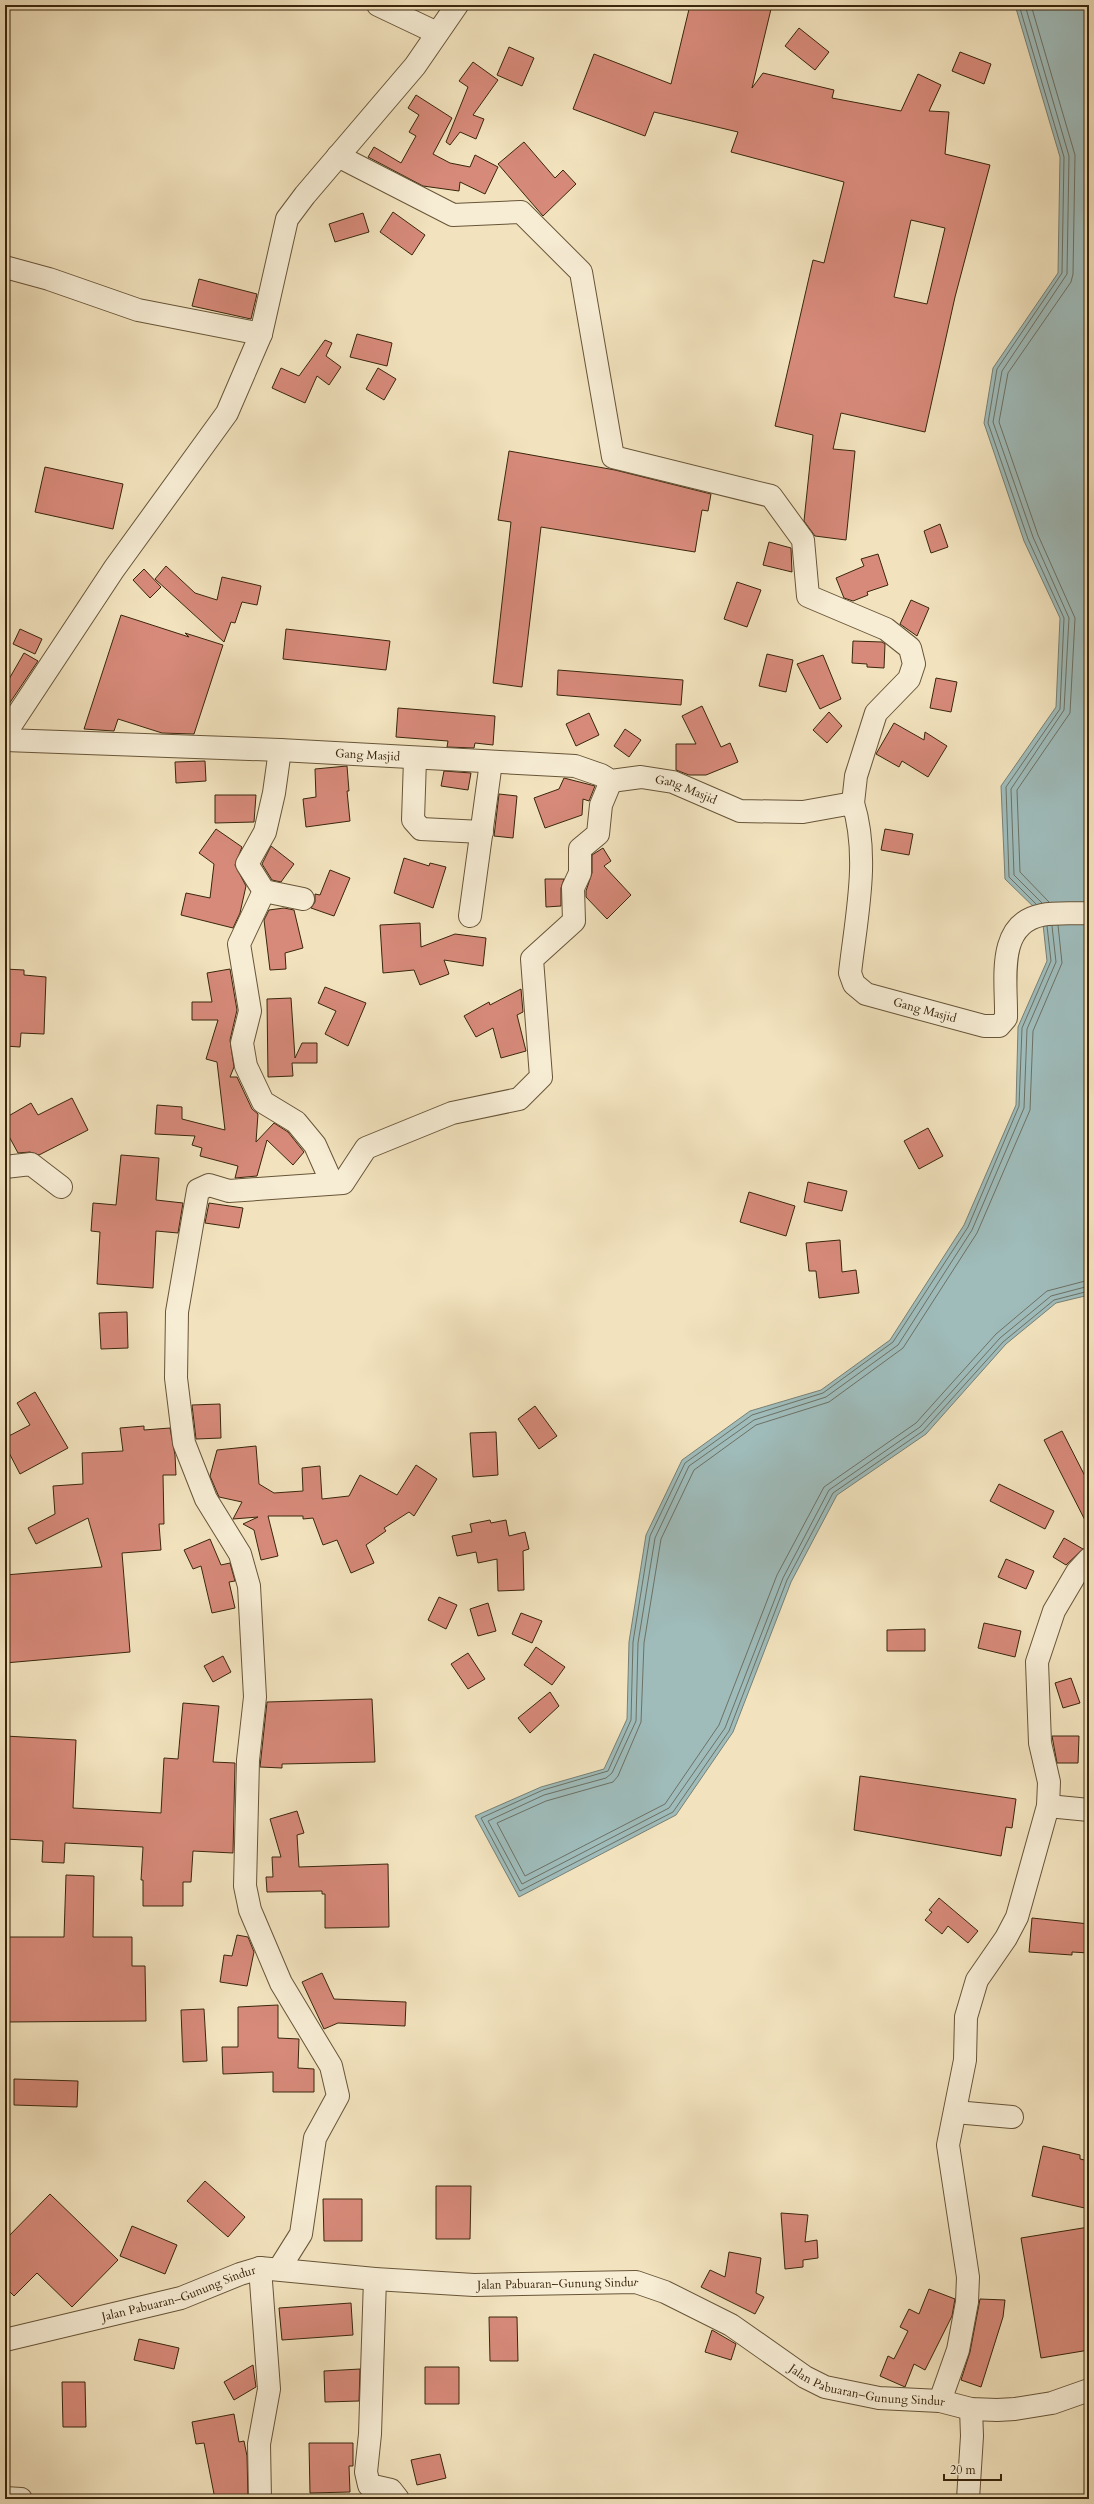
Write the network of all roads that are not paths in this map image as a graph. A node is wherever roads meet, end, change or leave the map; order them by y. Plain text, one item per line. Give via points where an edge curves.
1 (378, 5) edge
2 (457, 5) edge
3 (437, 33) junction
4 (338, 156) junction
5 (5, 267) edge
6 (261, 334) junction
7 (5, 734) edge
8 (5, 740) edge
9 (280, 750) junction
10 (415, 759) junction
11 (491, 762) junction
12 (611, 781) junction
13 (853, 803) junction
14 (482, 832) junction
15 (264, 891) junction
16 (302, 900) dead end
17 (1089, 913) edge
18 (470, 916) dead end
19 (5, 1168) edge
20 (332, 1183) junction
21 (61, 1187) dead end
22 (1089, 1559) edge
23 (1048, 1806) junction
24 (1089, 1810) edge
25 (955, 2112) junction
26 (1012, 2117) dead end
27 (269, 2268) junction
28 (376, 2279) junction
29 (5, 2340) edge
30 (1089, 2390) edge
31 (940, 2401) junction
32 (971, 2409) junction
33 (5, 2498) edge
34 (21, 2499) edge
35 (260, 2499) edge
36 (398, 2499) edge
37 (968, 2499) edge

1 - 3 street
2 - 3 street
3 - 4 street via 415,66
4 - 6 street via 287,219
4 - 13 street via 453,215 521,212 581,272 613,457 771,496 803,540 808,596 886,629 910,648 914,664 909,679 876,713 856,776
5 - 6 street via 49,279 138,310
6 - 7 street via 227,413 114,569
8 - 9 street, Gang Masjid
9 - 10 street, Gang Masjid
9 - 15 street via 265,832 247,864
10 - 11 street, Gang Masjid
10 - 14 street via 413,820 417,825 421,829
11 - 12 street, Gang Masjid via 575,766
11 - 14 street
12 - 13 street, Gang Masjid via 641,777 673,782 740,811 803,812
12 - 20 street via 601,805 598,834 580,849 580,873 573,888 574,921 532,958 541,1077 519,1099 452,1113 366,1148 343,1183
13 - 17 street, Gang Masjid via 859,823 862,850 850,973 854,984 866,994 984,1026 999,1026 1006,1018 1007,948 1013,933 1022,924 1042,915
14 - 18 street
15 - 16 street
15 - 20 street via 239,944 250,1011 242,1043 246,1066 263,1102 296,1122 315,1146
19 - 21 street via 31,1164
20 - 27 street via 229,1191 209,1185 198,1190 177,1312 176,1378 184,1443 206,1499 240,1554 249,1586 255,1697 248,1760 245,1886 250,1910 281,1983 330,2066 338,2096 315,2138 300,2234
22 - 23 street via 1077,1572 1054,1611 1037,1662 1040,1743 1048,1782
23 - 24 street
23 - 25 street via 1017,1917 970,1997 966,2017 965,2060
25 - 26 street
25 - 31 street via 948,2145 968,2277 967,2302 958,2350
27 - 28 street, Jalan Pabuaran–Gunung Sindur
27 - 29 street, Jalan Pabuaran–Gunung Sindur via 240,2274 181,2298
27 - 35 street via 269,2389 259,2444
28 - 31 street, Jalan Pabuaran–Gunung Sindur via 474,2285 636,2282 665,2292 731,2325 805,2377 825,2387 880,2398
28 - 36 street via 370,2434 366,2472 369,2485 391,2490
30 - 32 street, Jalan Pabuaran–Gunung Sindur via 1052,2403 1015,2409
31 - 32 street, Jalan Pabuaran–Gunung Sindur
32 - 37 street
33 - 34 street

